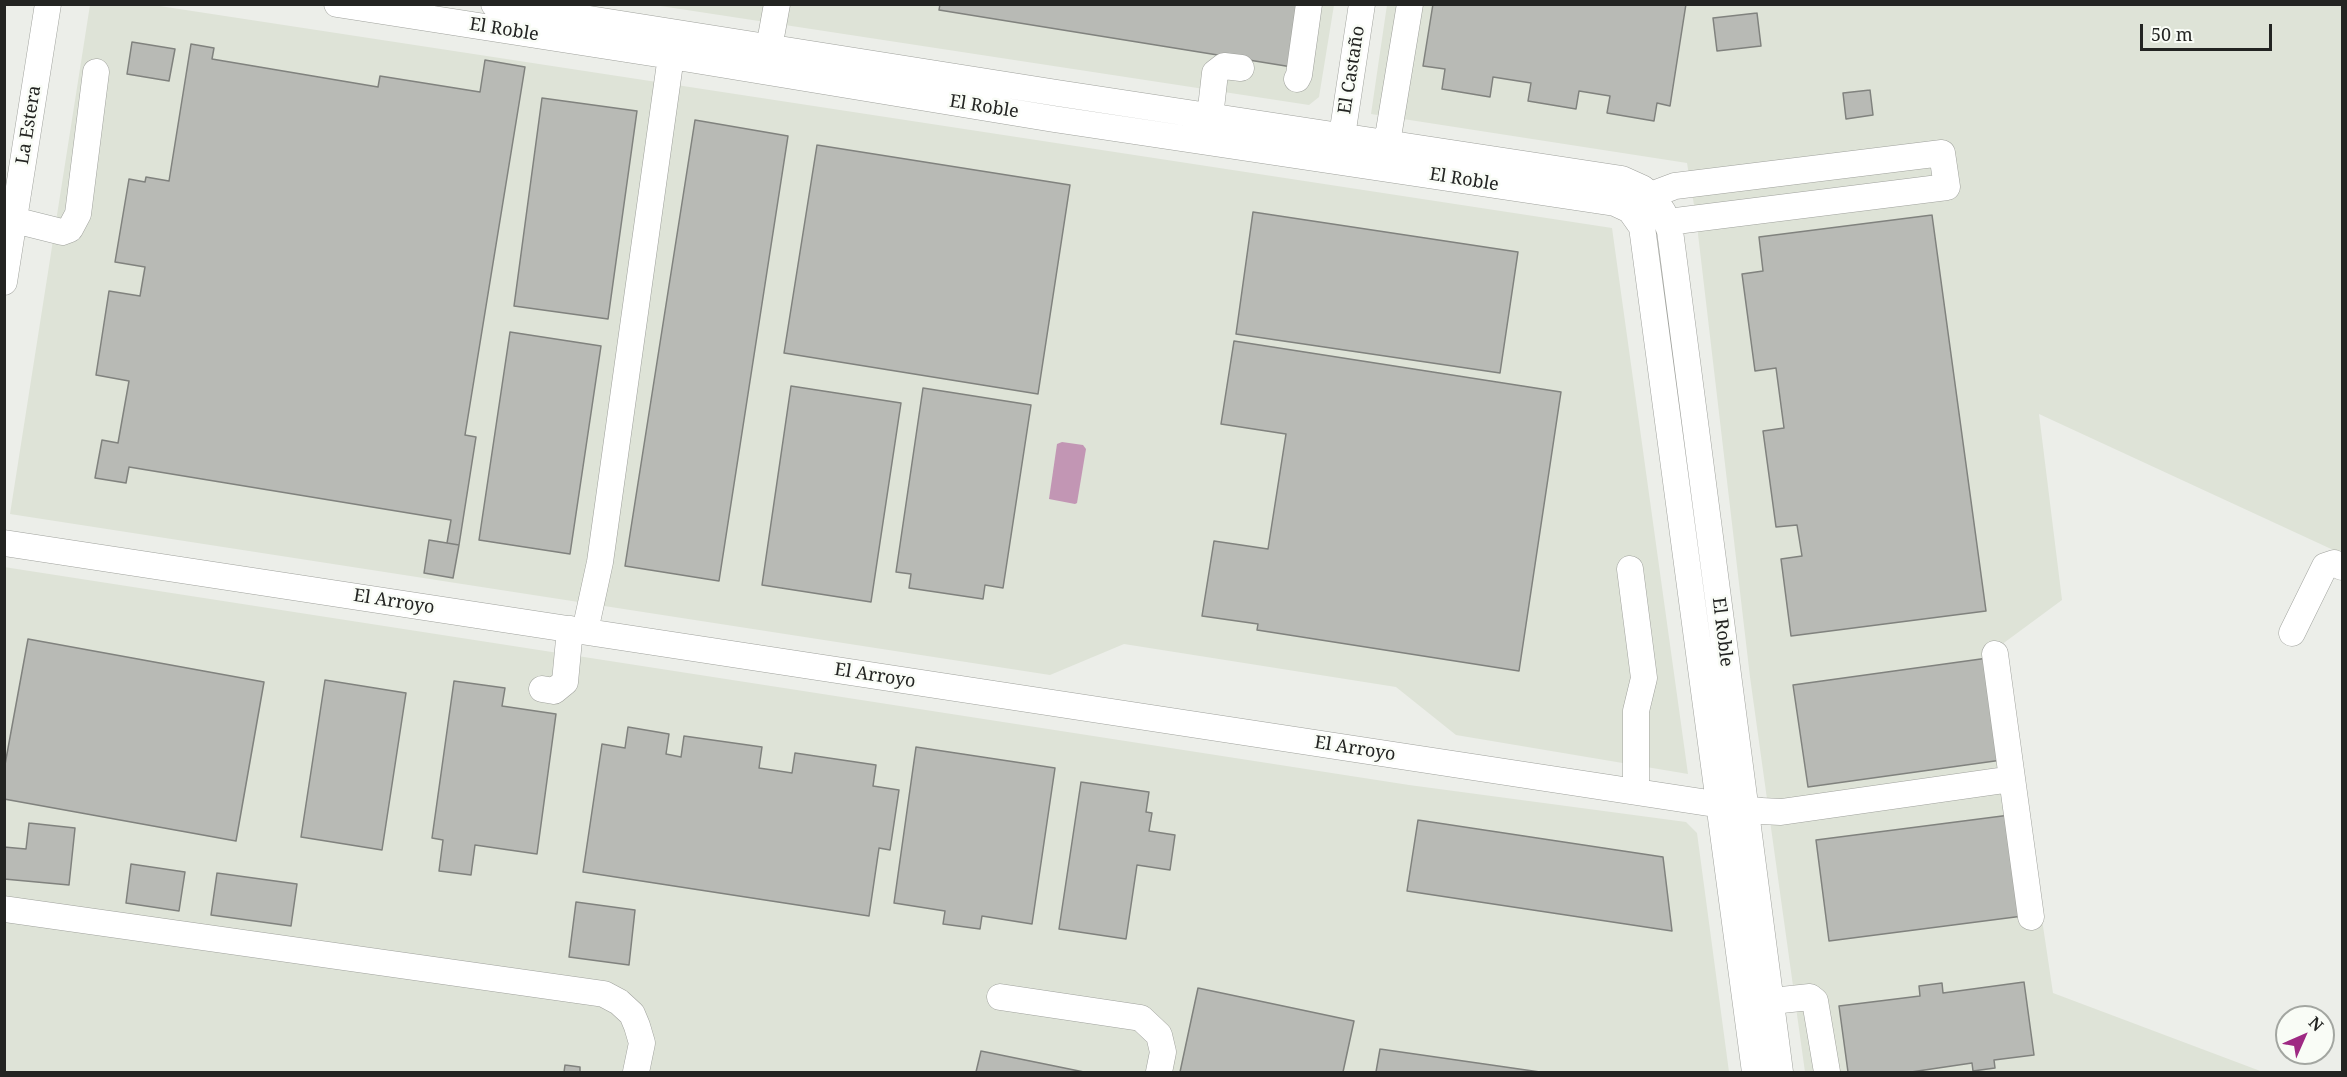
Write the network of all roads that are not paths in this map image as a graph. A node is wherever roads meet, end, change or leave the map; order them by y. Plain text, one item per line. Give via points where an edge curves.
1 (48, 4) edge
2 (337, 4) edge
3 (494, 4) edge
4 (777, 4) edge
5 (1309, 4) edge
6 (1362, 4) edge
7 (1410, 4) edge
8 (769, 48) junction
9 (670, 56) junction
10 (1241, 68) dead end
11 (96, 72) dead end
12 (1297, 79) dead end
13 (1057, 93) junction
14 (1210, 117) junction
15 (1054, 119) junction
16 (1342, 136) junction
17 (1388, 143) junction
18 (1651, 195) junction
19 (1630, 210) junction
20 (14, 220) junction
21 (1668, 222) junction
22 (4, 282) edge
23 (4, 543) edge
24 (2343, 567) edge
25 (1630, 569) dead end
26 (578, 630) junction
27 (2292, 633) dead end
28 (1995, 654) dead end
29 (542, 690) dead end
30 (2012, 779) junction
31 (1636, 791) junction
32 (1719, 804) junction
33 (1745, 808) junction
34 (4, 909) edge
35 (2031, 917) dead end
36 (1000, 997) dead end
37 (1772, 1001) junction
38 (636, 1072) edge
39 (1159, 1072) edge
40 (1755, 1072) edge
41 (1780, 1072) edge
42 (1827, 1072) edge

1 - 20 street, La Estera
2 - 9 street, El Roble
3 - 8 street, El Roble
4 - 8 street
5 - 12 street
6 - 16 street, El Castaño
7 - 17 street
8 - 13 street, El Roble
9 - 15 street, El Roble
9 - 26 street via 600,562
10 - 14 street via 1224,66 1215,73
11 - 20 street via 78,213 70,228 62,232
13 - 14 street, El Roble
13 - 15 street
14 - 16 street, El Roble
15 - 19 street, El Roble via 1615,203
16 - 17 street, El Roble
17 - 18 street, El Roble via 1622,179
18 - 19 street
18 - 21 street, El Roble
18 - 21 street via 1675,186 1942,153 1947,187
19 - 32 street, El Roble via 1642,227
20 - 22 street, La Estera
21 - 33 street, El Roble
23 - 26 street, El Arroyo
24 - 27 street via 2334,563 2325,566
25 - 31 street via 1644,678 1636,711
26 - 29 street via 565,682 560,689
26 - 31 street, El Arroyo
28 - 30 street
30 - 33 street, El Arroyo via 1780,812
30 - 35 street
31 - 32 street, El Arroyo
32 - 33 street, El Arroyo
32 - 40 street, El Roble
33 - 37 street, El Roble
34 - 38 street via 604,994 632,1014 637,1026 642,1042
36 - 39 street via 1141,1018 1159,1035 1163,1052
37 - 41 street, El Roble
37 - 42 street via 1810,997 1815,1001

